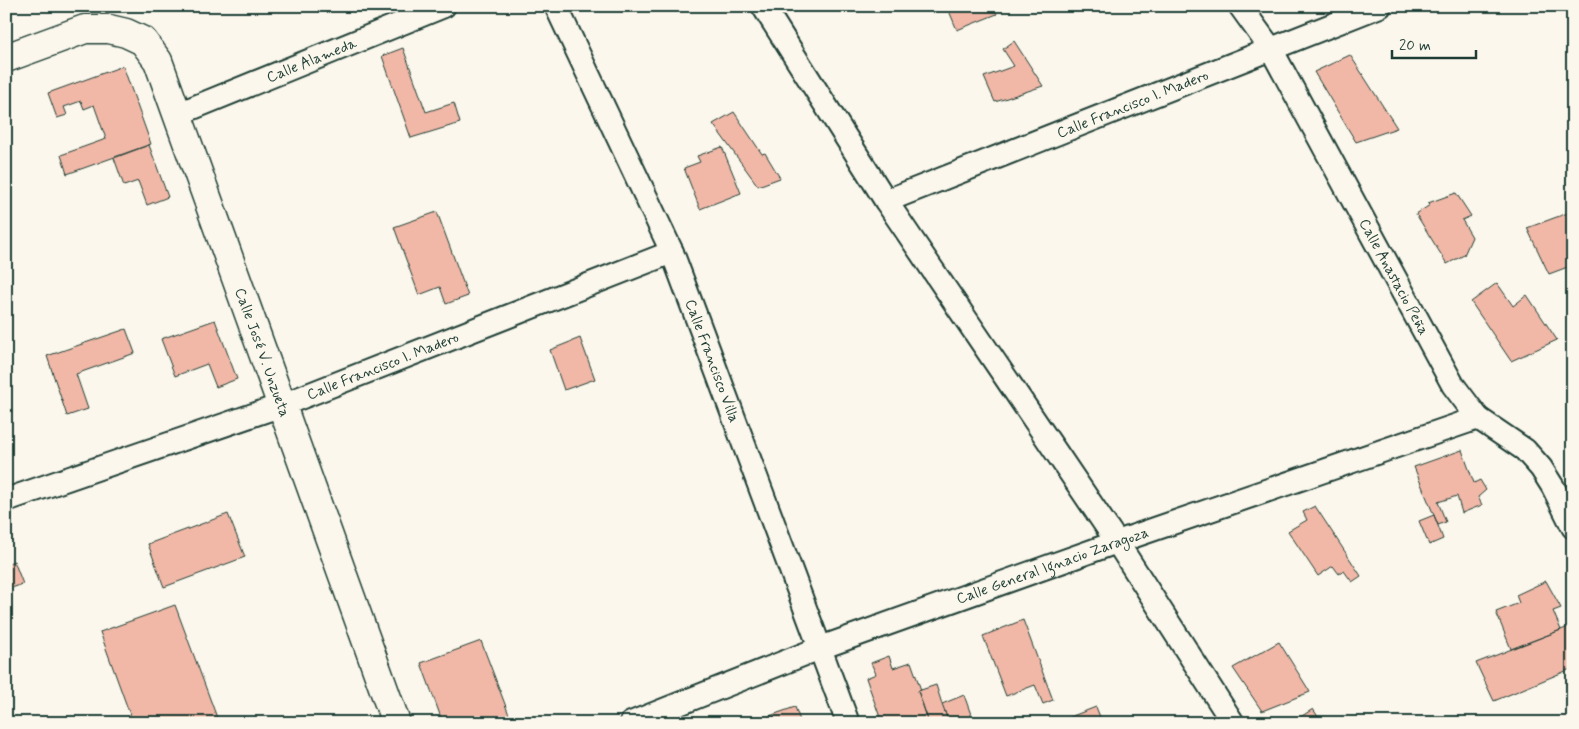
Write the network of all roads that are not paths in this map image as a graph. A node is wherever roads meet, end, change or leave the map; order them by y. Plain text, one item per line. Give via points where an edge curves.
1 (444, 6) edge
2 (556, 6) edge
3 (763, 6) edge
4 (1240, 6) edge
5 (1380, 6) edge
6 (1271, 49) junction
7 (6, 58) edge
8 (178, 114) junction
9 (886, 201) junction
10 (672, 252) junction
11 (282, 405) junction
12 (1478, 418) junction
13 (6, 500) edge
14 (1573, 527) edge
15 (1117, 542) junction
16 (820, 648) junction
17 (396, 723) edge
18 (630, 723) edge
19 (848, 723) edge
20 (1233, 723) edge

1 - 8 street, Calle Alameda
2 - 10 street, Calle Francisco Villa
3 - 9 street
4 - 6 street, Calle Anastacio Peña
5 - 6 street, Calle Francisco I. Madero
6 - 9 street, Calle Francisco I. Madero
6 - 12 street, Calle Anastacio Peña via 1453,385
7 - 8 street, Calle José V. Unzueta via 85,29 126,33 143,41 158,61
8 - 11 street, Calle José V. Unzueta
9 - 15 street
10 - 11 street, Calle Francisco I. Madero
10 - 16 street, Calle Francisco Villa
11 - 13 street, Calle Francisco I. Madero
11 - 17 street, Calle José V. Unzueta
12 - 14 street, Calle Anastacio Peña via 1525,450 1541,468
12 - 15 street, Calle General Ignacio Zaragoza
15 - 16 street, Calle General Ignacio Zaragoza
15 - 20 street
16 - 18 street, Calle General Ignacio Zaragoza
16 - 19 street, Calle Francisco Villa

